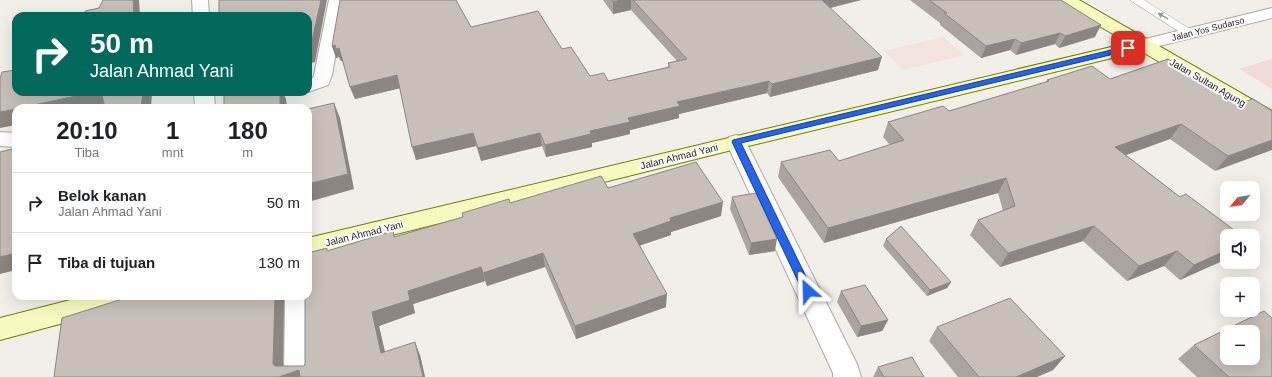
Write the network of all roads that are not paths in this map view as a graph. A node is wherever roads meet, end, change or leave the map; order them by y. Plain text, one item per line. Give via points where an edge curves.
1 (200, 0) edge
2 (337, 0) edge
3 (1056, 0) edge
4 (1067, 0) edge
5 (1136, 0) edge
6 (201, 12) edge
7 (1272, 13) edge
8 (1190, 33) junction
9 (1143, 45) junction
10 (312, 84) edge
11 (1272, 120) edge
12 (0, 139) edge
13 (12, 140) edge
14 (736, 142) junction
15 (312, 246) edge
16 (112, 300) edge
17 (298, 300) edge
18 (0, 329) edge
19 (298, 377) edge
20 (847, 377) edge

1 - 6 street
2 - 10 street via 323,75 321,81
3 - 9 main road via 1109,32
4 - 9 main road
8 -> 5 lane
7 - 8 street, Jalan Yos Sudarso
8 - 9 street, Jalan Yos Sudarso
9 - 11 main road, Jalan Sultan Agung
9 - 14 main road, Jalan Ahmad Yani
12 - 13 street
14 - 15 main road, Jalan Ahmad Yani
14 - 20 street
16 - 18 main road
17 - 19 street

